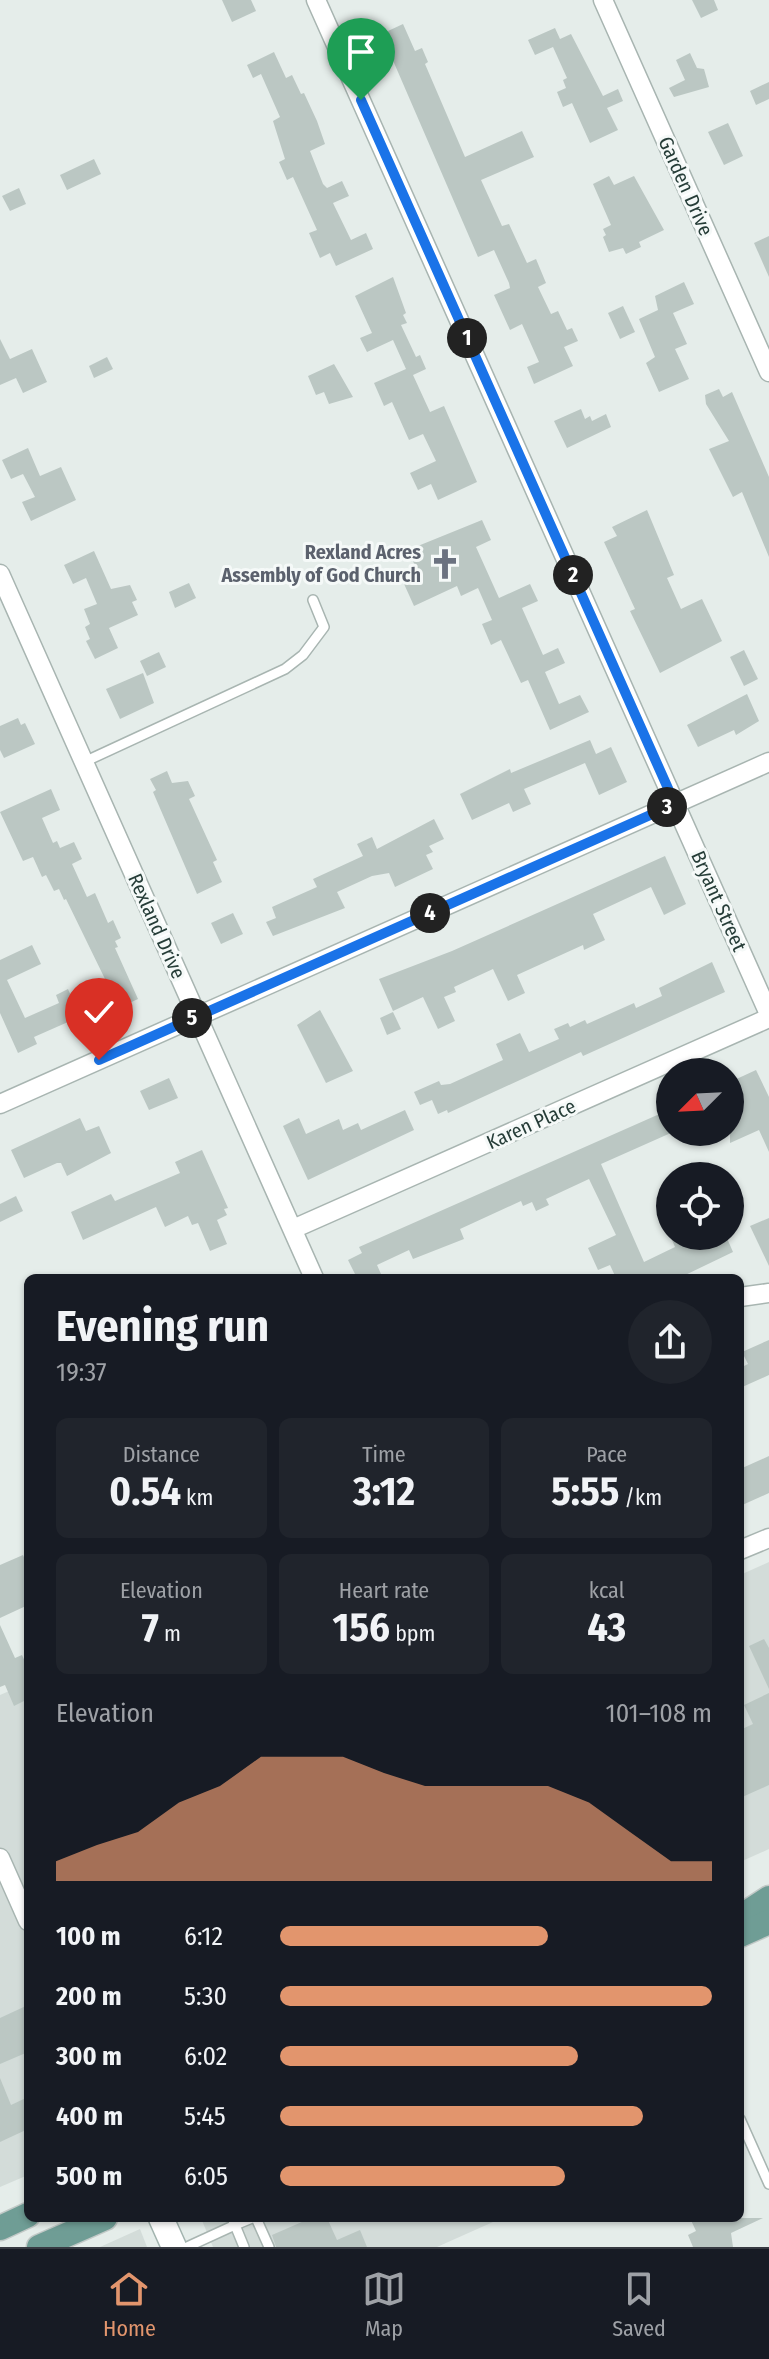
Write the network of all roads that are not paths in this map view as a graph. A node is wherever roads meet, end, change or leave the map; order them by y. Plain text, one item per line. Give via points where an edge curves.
1 (316, 0) edge
2 (603, 0) edge
3 (769, 372) edge
4 (0, 574) edge
5 (313, 600) dead end
6 (84, 762) junction
7 (769, 762) edge
8 (675, 804) junction
9 (197, 1016) junction
10 (769, 1016) edge
11 (0, 1104) edge
12 (293, 1229) junction
13 (312, 1274) edge
14 (769, 1293) edge
15 (744, 1296) edge
16 (769, 1538) edge
17 (744, 1548) edge
18 (0, 1858) edge
19 (769, 1887) edge
20 (744, 1898) edge
21 (769, 1898) edge
22 (24, 1912) edge
23 (744, 1914) edge
24 (769, 1922) edge
25 (744, 1933) edge
26 (744, 2128) edge
27 (769, 2184) edge
28 (24, 2217) edge
29 (96, 2222) edge
30 (163, 2222) edge
31 (234, 2222) edge
32 (256, 2222) edge
33 (0, 2228) edge
34 (213, 2235) junction
35 (39, 2247) edge
36 (174, 2247) edge
37 (187, 2247) edge
38 (217, 2247) edge
39 (244, 2247) edge
40 (269, 2247) edge

1 - 8 street, Bryant Street
2 - 3 street, Garden Drive
4 - 6 street, Rexland Drive
5 - 6 lane via 324,627 285,669
6 - 9 street, Rexland Drive
7 - 8 street
8 - 9 street
8 - 10 street, Bryant Street
9 - 11 street
9 - 12 street, Rexland Drive
10 - 12 street, Karen Place
12 - 13 street, Rexland Drive
14 - 15 street
16 - 17 street
18 - 22 street
19 - 20 main road
21 - 23 main road
24 - 25 main road
26 - 27 lane
28 - 33 main road
29 - 35 main road
30 - 36 street
31 - 34 lane
31 - 39 lane
32 - 40 lane
34 - 37 lane
34 - 38 lane

